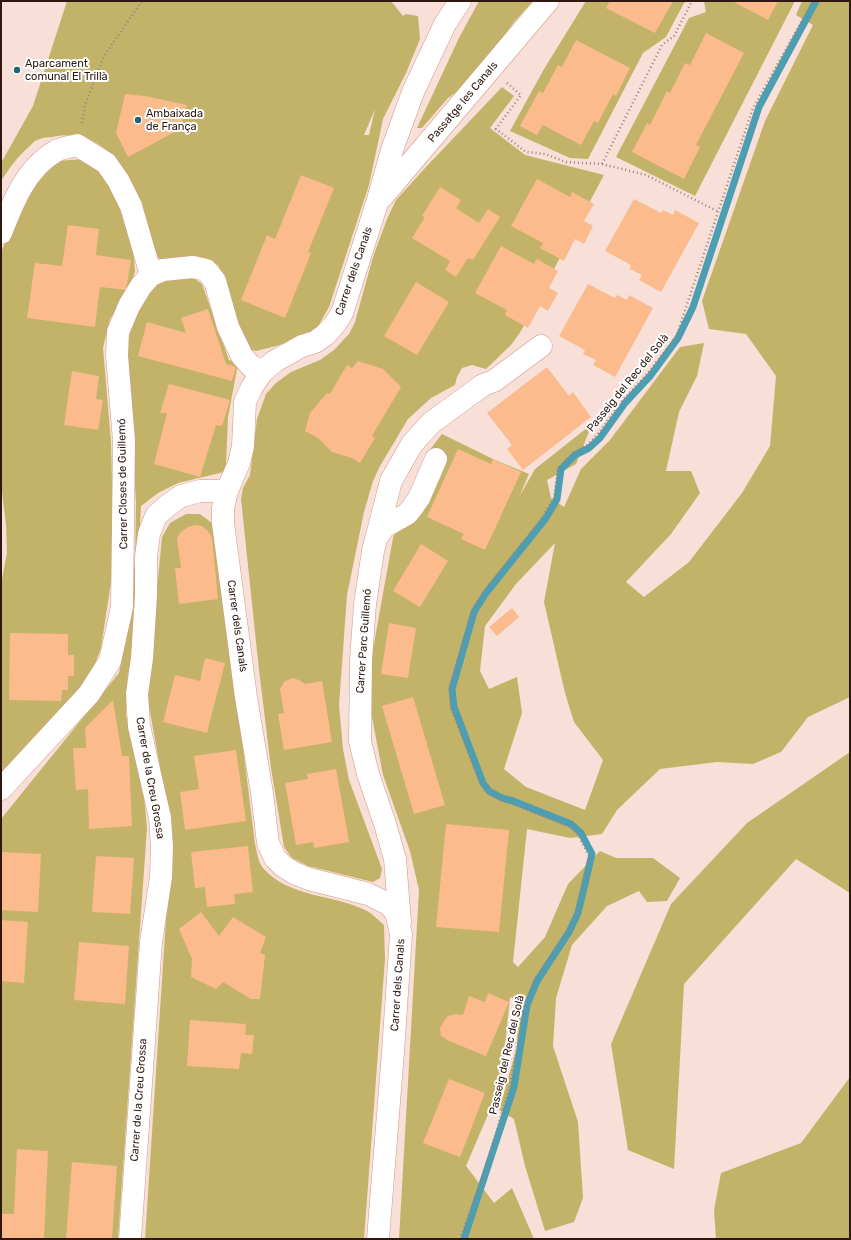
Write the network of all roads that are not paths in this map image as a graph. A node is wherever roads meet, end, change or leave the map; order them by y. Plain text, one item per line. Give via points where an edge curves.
1 (460, 1) edge
2 (548, 1) edge
3 (377, 203) junction
4 (1, 233) edge
5 (151, 275) junction
6 (541, 346) dead end
7 (262, 372) junction
8 (436, 459) dead end
9 (227, 491) junction
10 (377, 537) junction
11 (1, 789) edge
12 (401, 934) junction
13 (130, 1239) edge
14 (378, 1239) edge

1 - 3 street, Carrer dels Canals via 444,24 413,92 393,147
2 - 3 street, Passatge les Canals
3 - 7 street, Carrer dels Canals via 342,313 335,324 315,342 275,361
4 - 5 street via 21,186 42,161 57,150 77,145 106,163 118,180 131,206
5 - 7 street via 163,270 193,267 206,270 215,281 228,327 242,356 251,366
5 - 11 street, Carrer Closes de Guillemó via 129,306 118,332 116,356 124,442 122,608 110,661 89,694
6 - 10 street, Carrer Parc Guillemó via 494,382 483,385 431,423 412,444 391,481
7 - 9 street, Carrer dels Canals via 245,402 240,463
8 - 10 street via 412,508 407,514 384,527
9 - 12 street, Carrer dels Canals via 223,523 268,843 275,858 294,873 368,894 388,904 396,912
9 - 13 street, Carrer de la Creu Grossa via 200,491 182,496 167,506 156,516 149,534 146,557 142,658 137,694 139,726 160,818 162,847 161,877 151,942
10 - 12 street, Carrer Parc Guillemó via 365,604 360,741 395,859
12 - 14 street, Carrer dels Canals

